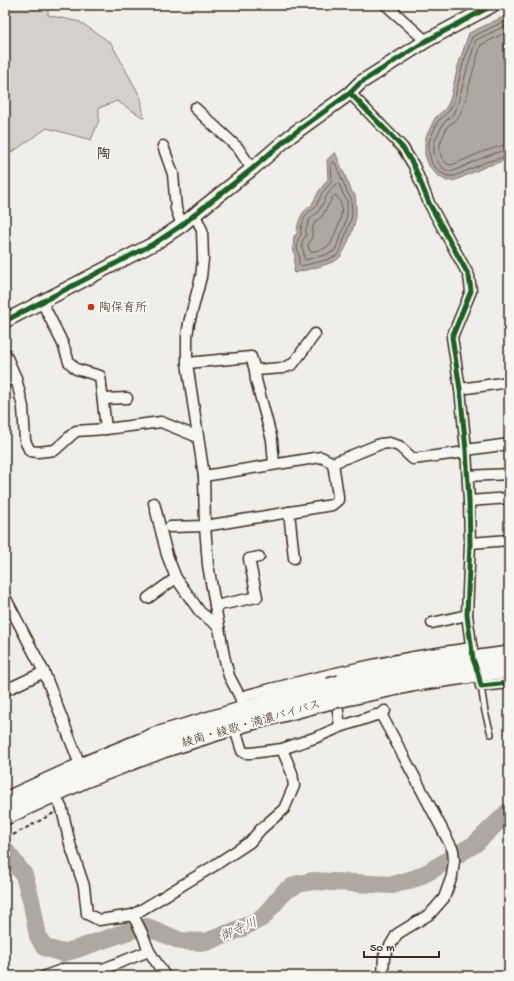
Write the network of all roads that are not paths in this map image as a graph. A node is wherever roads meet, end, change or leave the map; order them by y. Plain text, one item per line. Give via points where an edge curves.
1 (386, 5) edge
2 (493, 5) edge
3 (426, 41) junction
4 (350, 93) junction
5 (195, 108) dead end
6 (163, 146) dead end
7 (252, 169) junction
8 (195, 215) junction
9 (182, 225) junction
10 (42, 302) junction
11 (5, 321) edge
12 (315, 334) dead end
13 (5, 353) edge
14 (187, 363) junction
15 (255, 370) junction
16 (16, 378) junction
17 (5, 382) edge
18 (509, 382) edge
19 (460, 389) junction
20 (126, 398) dead end
21 (103, 400) junction
22 (106, 429) junction
23 (198, 437) junction
24 (509, 444) edge
25 (466, 451) junction
26 (274, 464) junction
27 (333, 464) junction
28 (509, 474) edge
29 (204, 476) junction
30 (468, 476) junction
31 (509, 498) edge
32 (469, 501) junction
33 (154, 503) dead end
34 (289, 512) junction
35 (205, 526) junction
36 (170, 527) dead end
37 (509, 540) edge
38 (470, 543) junction
39 (259, 557) dead end
40 (294, 558) dead end
41 (176, 578) junction
42 (5, 597) edge
43 (148, 598) dead end
44 (215, 606) junction
45 (468, 615) junction
46 (432, 623) dead end
47 (219, 628) junction
48 (509, 655) edge
49 (476, 667) junction
50 (509, 669) edge
51 (44, 672) junction
52 (509, 683) edge
53 (335, 688) junction
54 (5, 689) edge
55 (241, 714) junction
56 (340, 727) junction
57 (491, 734) dead end
58 (282, 749) junction
59 (83, 773) junction
60 (54, 793) junction
61 (5, 802) edge
62 (5, 816) edge
63 (137, 924) junction
64 (149, 951) junction
65 (45, 976) edge
66 (165, 976) edge
67 (383, 976) edge

1 - 3 street
2 - 3 street
3 - 4 street via 360,83
4 - 7 street
4 - 19 street via 403,148 414,166 429,203 469,276 471,291 452,337
5 - 7 street via 238,148
6 - 9 street via 173,174 176,208
7 - 8 street
8 - 9 street
8 - 14 street via 202,230 203,259 187,336
9 - 10 street via 154,243
10 - 11 street
10 - 21 street via 69,362 76,369 100,376
12 - 15 street via 292,364 283,368
13 - 16 street
14 - 15 street via 251,357
14 - 23 street
15 - 26 street via 272,440
16 - 17 street
16 - 22 street via 23,407 25,440 30,451 55,450 76,431
18 - 19 street
19 - 25 street
20 - 21 street
21 - 22 street
22 - 23 street via 161,422
23 - 29 street
24 - 25 street
25 - 27 street via 413,459 399,446 389,443 380,444
25 - 30 street
26 - 27 street via 320,457
26 - 29 street
27 - 34 street via 338,500 332,504
28 - 30 street
29 - 35 street
30 - 32 street
31 - 32 street
32 - 38 street
33 - 41 street via 167,555
34 - 35 street
34 - 40 street
35 - 36 street
35 - 44 street
37 - 38 street
38 - 45 street
39 - 44 street via 250,559 257,597
41 - 43 street
41 - 47 street via 200,612
42 - 51 street
44 - 47 street
45 - 46 street
45 - 49 street
47 - 55 street via 224,656
48 - 49 highway, 綾南・綾歌・満濃バイパス
49 - 50 highway, 綾南・綾歌・満濃バイパス
49 - 52 street
49 - 53 highway, 綾南・綾歌・満濃バイパス via 416,682
49 - 53 street via 401,659
49 - 57 lane
51 - 54 street
51 - 59 street
53 - 55 highway, 綾南・綾歌・満濃バイパス
53 - 55 street
53 - 56 street
55 - 58 street via 242,751 251,753
55 - 59 highway, 綾南・綾歌・満濃バイパス via 162,749
56 - 58 street
56 - 67 street via 383,713 383,718 453,850 452,876 444,898 430,914 397,934 384,956
58 - 63 street via 292,773 294,786 284,809 250,842 212,867
59 - 60 highway, 綾南・綾歌・満濃バイパス
59 - 61 highway, 綾南・綾歌・満濃バイパス
60 - 62 highway, 綾南・綾歌・満濃バイパス
60 - 63 street via 62,809 84,886 87,914 99,920
63 - 64 street
64 - 65 street via 103,969 64,969
64 - 66 street

